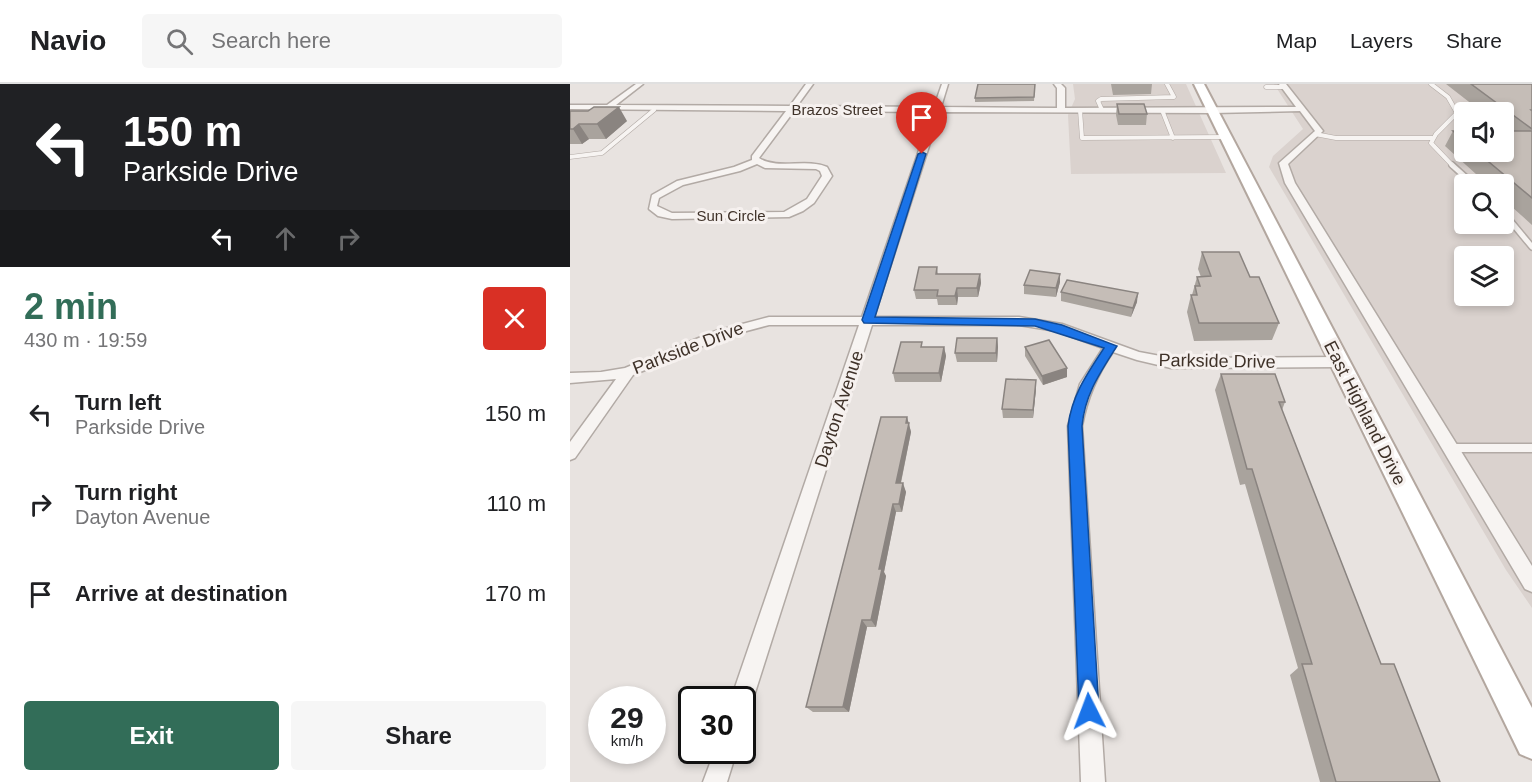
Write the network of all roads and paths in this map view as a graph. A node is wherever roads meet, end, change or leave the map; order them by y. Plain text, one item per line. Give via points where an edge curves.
1 (640, 84) edge
2 (810, 84) edge
3 (945, 84) edge
4 (1057, 84) edge
5 (1167, 84) edge
6 (1199, 84) edge
7 (1431, 84) edge
8 (1284, 85) edge
9 (1266, 87) dead end
10 (1133, 98) junction
11 (570, 107) edge
12 (586, 108) junction
13 (606, 109) junction
14 (654, 110) junction
15 (792, 110) junction
16 (936, 110) junction
17 (1061, 110) junction
18 (1080, 110) junction
19 (1102, 110) junction
20 (1162, 110) junction
21 (1136, 111) junction
22 (1213, 111) junction
23 (1304, 113) junction
24 (578, 114) edge
25 (1315, 134) junction
26 (1226, 137) junction
27 (1173, 138) junction
28 (1432, 138) junction
29 (570, 157) edge
30 (757, 161) junction
31 (1462, 174) edge
32 (1514, 225) edge
33 (1532, 247) edge
34 (868, 320) junction
35 (1111, 346) junction
36 (1340, 362) junction
37 (628, 372) junction
38 (570, 378) edge
39 (1451, 448) junction
40 (1532, 448) edge
41 (570, 454) edge
42 (1532, 583) edge
43 (746, 686) edge
44 (1532, 742) edge
45 (721, 764) edge
46 (715, 782) edge
47 (1093, 782) edge

1 - 13 street
2 - 15 street
3 - 16 street, Dayton Avenue
4 - 17 street via 1061,88
5 - 10 lane via 1174,97
6 - 22 main road, East Highland Drive
7 - 28 lane via 1448,97 1457,113 1454,121
8 - 9 lane
8 - 23 street
10 - 19 lane via 1101,99 1098,101
10 - 21 lane
11 - 12 street, Brazos Street
12 - 13 street, Brazos Street
12 - 24 lane
13 - 14 street, Brazos Street
14 - 15 street, Brazos Street
14 - 29 lane via 602,153
15 - 16 street, Brazos Street
15 - 30 street via 755,158
16 - 17 street, Brazos Street
16 - 34 street, Dayton Avenue
17 - 18 street, Brazos Street
18 - 19 street, Brazos Street
18 - 27 lane via 1082,138
19 - 21 street, Brazos Street
20 - 21 street, Brazos Street
20 - 22 street, Brazos Street
20 - 27 lane
22 - 23 street, Brazos Street via 1241,115
22 - 26 main road, East Highland Drive
23 - 25 street via 1318,131
25 - 28 lane via 1336,138
25 - 39 street via 1283,163 1285,173
26 - 27 lane
26 - 36 main road, East Highland Drive
28 - 31 lane via 1437,151
30 - 30 street, Sun Circle via 765,165 817,166 827,176 811,203 785,215 672,216 652,207 655,197 675,185
32 - 33 lane
34 - 35 street, Parkside Drive via 1035,322
34 - 37 street, Parkside Drive via 750,324
34 - 43 street, Dayton Avenue
35 - 36 street, Parkside Drive via 1171,363
35 - 47 street via 1084,387 1075,426
36 - 44 main road, East Highland Drive
37 - 38 street, Parkside Drive
37 - 41 street
39 - 40 lane
39 - 42 street
45 - 46 street

